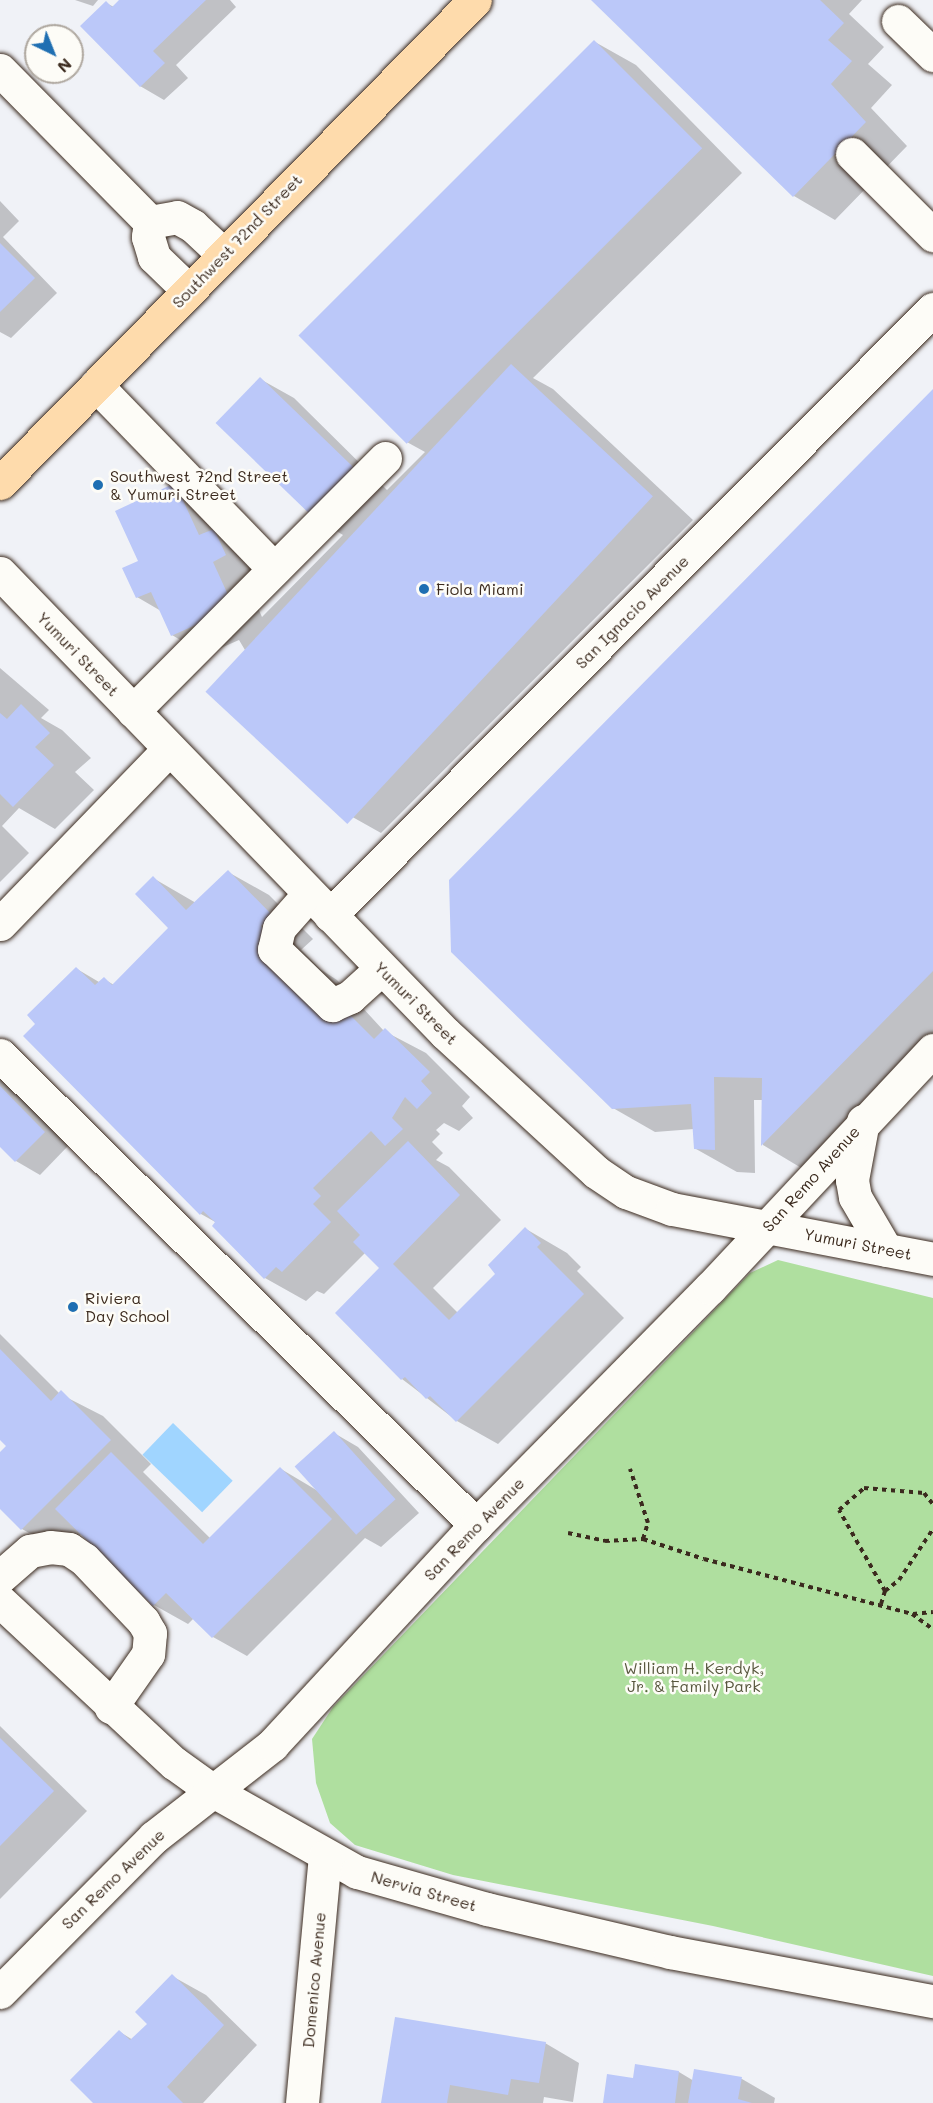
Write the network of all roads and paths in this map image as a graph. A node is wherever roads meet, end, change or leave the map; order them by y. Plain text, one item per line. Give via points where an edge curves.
1 (475, 0) edge
2 (898, 21) dead end
3 (933, 55) edge
4 (0, 70) edge
5 (852, 154) dead end
6 (150, 222) junction
7 (933, 235) edge
8 (223, 254) junction
9 (188, 290) junction
10 (933, 309) edge
11 (96, 385) junction
12 (385, 458) dead end
13 (0, 483) edge
14 (274, 569) junction
15 (0, 573) edge
16 (133, 711) junction
17 (169, 749) junction
18 (320, 905) junction
19 (0, 924) edge
20 (381, 969) junction
21 (933, 1050) edge
22 (0, 1055) edge
23 (863, 1121) junction
24 (768, 1227) junction
25 (886, 1250) junction
26 (933, 1259) edge
27 (630, 1469) dead end
28 (933, 1504) edge
29 (476, 1525) junction
30 (933, 1528) edge
31 (568, 1533) dead end
32 (644, 1539) junction
33 (0, 1577) edge
34 (885, 1592) junction
35 (0, 1601) edge
36 (881, 1604) junction
37 (933, 1612) edge
38 (912, 1614) junction
39 (933, 1629) edge
40 (111, 1707) junction
41 (213, 1791) junction
42 (325, 1856) junction
43 (0, 1992) edge
44 (933, 2001) edge
45 (302, 2103) edge

1 - 8 main road, Southwest 72nd Street
2 - 3 street
4 - 6 street
5 - 7 street
6 - 8 street via 177,217 193,226
6 - 9 street via 148,237 154,257
8 - 9 main road, Southwest 72nd Street
9 - 11 main road, Southwest 72nd Street
10 - 18 street, San Ignacio Avenue
11 - 13 main road, Southwest 72nd Street
11 - 14 street
12 - 14 street
14 - 16 street
15 - 16 street, Yumuri Street
16 - 17 street, Yumuri Street
17 - 18 street, Yumuri Street
17 - 19 street
18 - 20 street, Yumuri Street
18 - 20 street, San Ignacio Avenue via 279,928 274,949 332,1005 350,997
20 - 24 street, Yumuri Street via 501,1087 611,1182 672,1209
21 - 23 street, San Remo Avenue
22 - 29 street
23 - 24 street, San Remo Avenue
23 - 25 street via 852,1179 855,1197
24 - 25 street, Yumuri Street
24 - 29 street, San Remo Avenue
25 - 26 street, Yumuri Street
27 - 32 path via 648,1523
28 - 34 path via 924,1492 864,1488 839,1510
29 - 41 street, San Remo Avenue via 272,1745
30 - 34 path via 899,1580
31 - 32 path via 605,1541
32 - 36 path via 704,1559
33 - 40 street via 30,1551 69,1549 143,1621 150,1634 148,1654
34 - 36 path
35 - 40 street, Nervia Street
36 - 38 path
37 - 38 path
38 - 39 path
40 - 41 street, Nervia Street via 174,1763
41 - 42 street, Nervia Street
41 - 43 street, San Remo Avenue via 154,1837
42 - 44 street, Nervia Street via 357,1872 421,1891 575,1930 670,1952
42 - 45 street, Domenico Avenue

